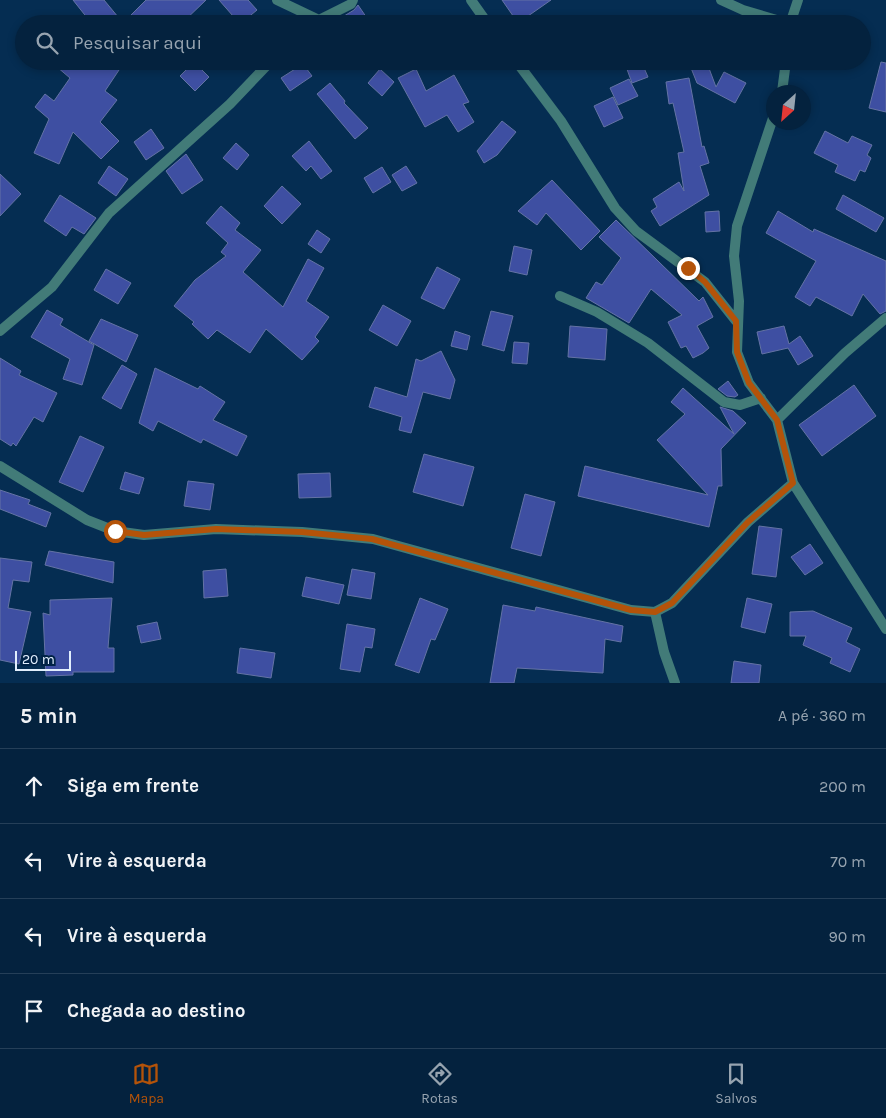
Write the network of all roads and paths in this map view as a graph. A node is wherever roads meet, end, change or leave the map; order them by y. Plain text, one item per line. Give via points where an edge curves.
1 (277, 0) edge
2 (354, 0) edge
3 (471, 0) edge
4 (721, 0) edge
5 (798, 0) edge
6 (304, 15) edge
7 (330, 15) edge
8 (482, 15) edge
9 (759, 15) edge
10 (793, 15) edge
11 (262, 70) edge
12 (523, 70) edge
13 (785, 70) edge
14 (783, 85) edge
15 (769, 130) edge
16 (560, 296) dead end
17 (886, 318) edge
18 (736, 321) junction
19 (0, 331) edge
20 (761, 398) junction
21 (777, 420) junction
22 (0, 466) edge
23 (793, 483) junction
24 (655, 612) junction
25 (886, 629) edge
26 (674, 683) edge

1 - 6 street
2 - 7 street
3 - 8 street
4 - 9 street
5 - 10 street
11 - 19 street via 230,104 108,213 52,287
12 - 18 street via 561,121 615,208 636,231 705,282
13 - 14 street
15 - 18 street via 737,226 734,256 739,301
16 - 20 street via 597,312 648,343 724,402 740,405
17 - 21 street via 845,352
18 - 20 street via 737,352 749,383
20 - 21 street
21 - 23 street
22 - 24 street via 87,520 115,531 144,535 225,529 372,539 631,610
23 - 24 street via 748,522 672,603
23 - 25 street
24 - 26 street

